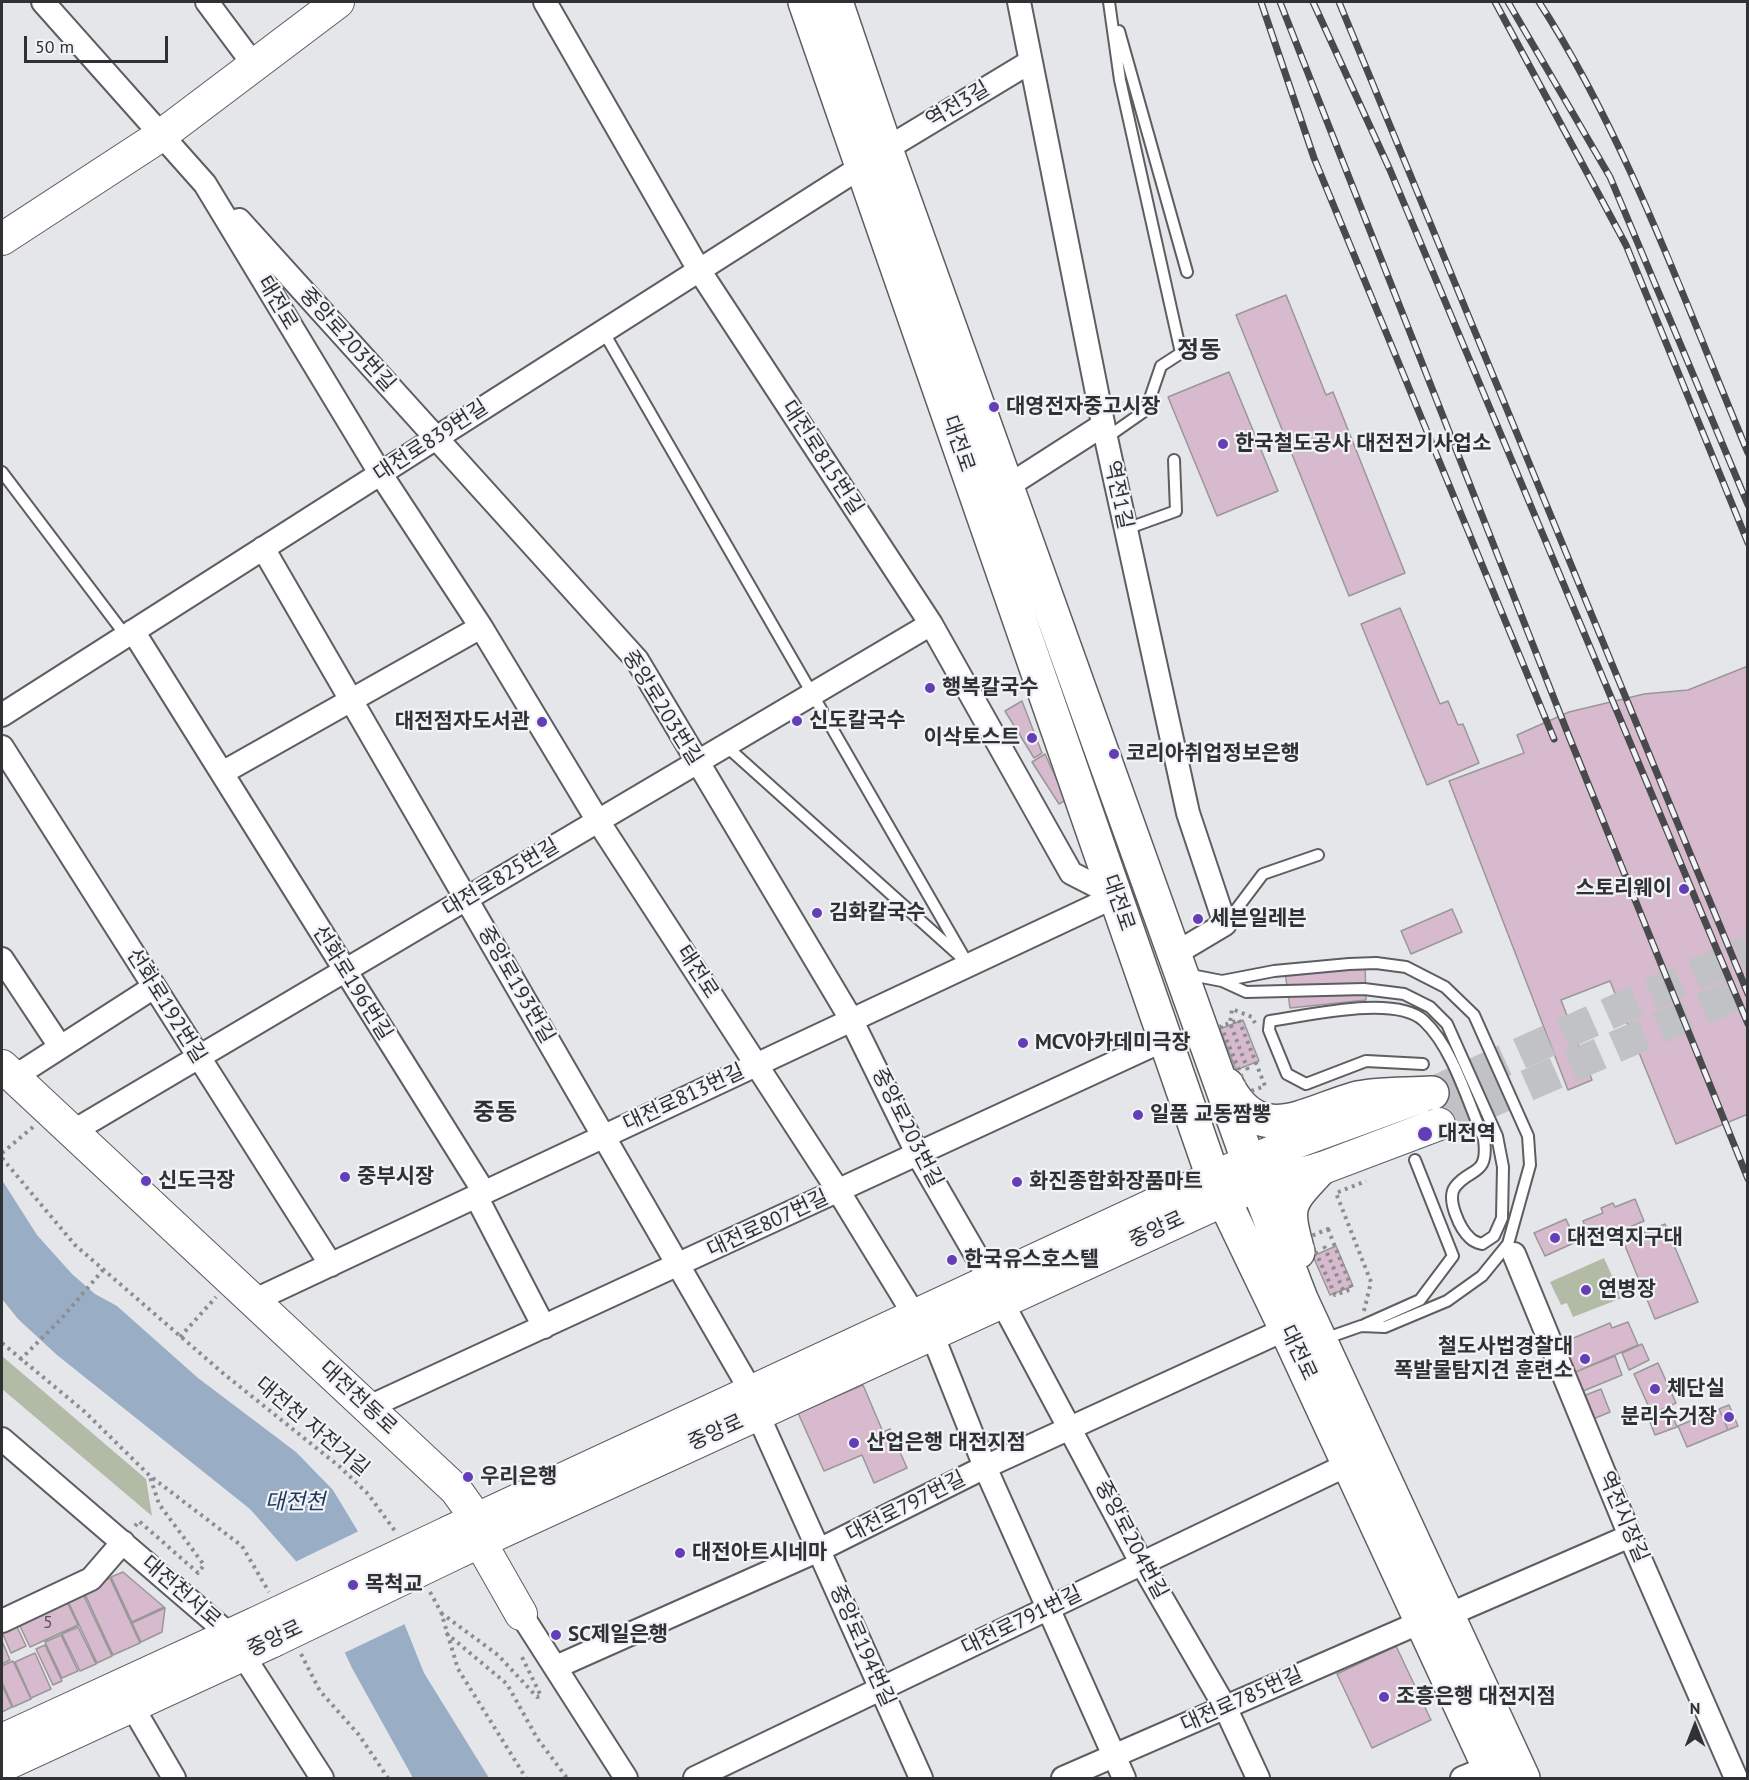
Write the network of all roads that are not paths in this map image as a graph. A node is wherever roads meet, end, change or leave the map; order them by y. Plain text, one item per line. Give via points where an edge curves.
1 (43, 2) edge
2 (207, 2) edge
3 (338, 2) edge
4 (545, 2) edge
5 (805, 2) edge
6 (836, 2) edge
7 (1018, 2) edge
8 (1110, 2) edge
9 (1030, 62) junction
10 (254, 65) junction
11 (163, 134) junction
12 (873, 158) junction
13 (205, 184) junction
14 (2, 239) edge
15 (699, 270) junction
16 (1187, 272) dead end
17 (603, 331) junction
18 (1105, 431) junction
19 (436, 437) junction
20 (1174, 460) dead end
21 (2, 472) edge
22 (380, 473) junction
23 (1008, 486) junction
24 (1126, 529) junction
25 (263, 548) junction
26 (931, 624) junction
27 (481, 627) junction
28 (130, 633) junction
29 (813, 694) junction
30 (351, 700) junction
31 (2, 715) edge
32 (726, 746) junction
33 (2, 747) edge
34 (697, 762) junction
35 (222, 773) junction
36 (598, 821) junction
37 (1318, 855) dead end
38 (1116, 896) junction
39 (466, 899) junction
40 (1225, 924) junction
41 (2, 958) edge
42 (968, 963) junction
43 (1176, 964) junction
44 (345, 970) junction
45 (1222, 981) junction
46 (154, 987) junction
47 (851, 1019) junction
48 (1217, 1026) junction
49 (1166, 1039) junction
50 (59, 1045) junction
51 (199, 1057) junction
52 (756, 1064) junction
53 (8, 1072) edge
54 (1428, 1078) junction
55 (1439, 1124) tunnel mouth
56 (72, 1132) junction
57 (603, 1136) junction
58 (918, 1155) junction
59 (1415, 1160) dead end
60 (1320, 1169) junction
61 (1253, 1174) junction
62 (1218, 1189) junction
63 (839, 1192) junction
64 (480, 1194) junction
65 (1514, 1254) dead end
66 (331, 1265) junction
67 (678, 1266) junction
68 (997, 1291) junction
69 (1301, 1299) junction
70 (253, 1301) junction
71 (923, 1325) junction
72 (1361, 1326) junction
73 (544, 1327) junction
74 (1286, 1329) junction
75 (1321, 1341) junction
76 (755, 1403) junction
77 (369, 1407) junction
78 (1072, 1429) junction
79 (2, 1439) edge
80 (1349, 1464) junction
81 (986, 1467) junction
82 (466, 1536) junction
83 (1630, 1536) junction
84 (123, 1542) junction
85 (819, 1550) junction
86 (1142, 1564) junction
87 (1047, 1609) junction
88 (521, 1614) joint
89 (1434, 1618) junction
90 (2, 1621) edge
91 (260, 1640) junction
92 (556, 1667) junction
93 (882, 1690) junction
94 (132, 1706) junction
95 (1226, 1707) junction
96 (2, 1740) edge
97 (1113, 1757) junction
98 (2, 1766) edge
99 (1482, 1775) edge
100 (174, 1779) edge
101 (322, 1779) edge
102 (626, 1779) edge
103 (694, 1779) edge
104 (921, 1779) edge
105 (1063, 1779) edge
106 (1124, 1779) edge
107 (1258, 1779) edge
108 (1523, 1779) edge
109 (1736, 1779) edge

1 - 11 street, 태전로
2 - 10 street
3 - 10 main road
4 - 15 street, 대전로815번길
5 - 12 main road, 대전로
6 - 12 main road, 대전로
7 - 9 street, 역전1길
8 - 16 lane
8 - 18 lane via 1120,80 1181,353 1161,366 1146,410
9 - 12 street, 역전3길
9 - 18 street, 역전1길
10 - 11 main road
11 - 13 street, 태전로
11 - 14 main road
12 - 15 street, 대전로839번길
12 - 23 main road, 대전로
12 - 38 main road, 대전로
13 - 19 street, 중앙로203번길
13 - 22 street, 태전로
15 - 17 street, 대전로839번길
15 - 26 street, 대전로815번길
17 - 19 street, 대전로839번길
17 - 29 lane
18 - 23 street
18 - 24 street, 역전1길
19 - 22 street, 대전로839번길
19 - 34 street, 중앙로203번길 via 637,660
20 - 24 lane via 1176,511
21 - 28 lane
22 - 25 street, 대전로839번길
22 - 27 street, 태전로
23 - 43 main road, 대전로
24 - 40 street, 역전1길 via 1188,813
25 - 28 street, 대전로839번길
25 - 30 street, 중앙로193번길
26 - 29 street, 대전로825번길
26 - 38 street, 대전로815번길 via 1071,873
27 - 30 street
27 - 36 street, 태전로
28 - 31 street, 대전로839번길
28 - 35 street, 선화로196번길
29 - 32 street, 대전로825번길
29 - 42 lane
30 - 35 street
30 - 39 street, 중앙로193번길
32 - 34 street, 대전로825번길
32 - 42 lane
33 - 46 street, 선화로192번길
34 - 36 street, 대전로825번길
34 - 47 street, 중앙로203번길
35 - 44 street, 선화로196번길
36 - 39 street, 대전로825번길
36 - 52 street, 태전로
37 - 40 lane via 1263,874
38 - 42 street, 대전로813번길
38 - 49 main road, 대전로
39 - 44 street, 대전로825번길
39 - 57 street, 중앙로193번길
40 - 43 street
41 - 50 street
42 - 47 street, 대전로813번길
43 - 45 lane
43 - 48 main road, 대전로
44 - 51 street, 대전로825번길
44 - 64 street, 선화로196번길
45 - 54 lane via 1246,992 1364,989 1404,994 1436,1012 1448,1024 1497,1136 1503,1167 1502,1218 1494,1236 1482,1244 1462,1229 1451,1199 1455,1187 1479,1169 1486,1153 1484,1139 1441,1041 1422,1019 1400,1010 1369,1008 1270,1021 1269,1030 1287,1074 1306,1084 1366,1061
45 - 72 lane via 1274,971 1376,963 1406,967 1445,987 1474,1015 1528,1136 1530,1165 1508,1244 1482,1276 1448,1301 1385,1327
46 - 50 street, 대전천동로
46 - 51 street, 선화로192번길
47 - 52 street, 대전로813번길
47 - 58 street, 중앙로203번길
48 - 54 main road via 1236,1102 1253,1116 1278,1123
48 - 61 main road, 대전로
49 - 58 street, 대전로807번길
49 - 62 main road, 대전로
50 - 53 street, 대전천동로
51 - 56 street, 대전로825번길
51 - 66 street, 선화로192번길
52 - 57 street, 대전로813번길
52 - 63 street, 태전로
53 - 56 main road, 대전천동로
54 - 61 main road, 중앙로 via 1291,1144
55 - 60 main road, 중앙로
56 - 70 main road, 대전천동로
57 - 64 street, 대전로813번길
57 - 67 street, 중앙로193번길
58 - 63 street, 대전로807번길
58 - 68 street, 중앙로203번길
59 - 72 lane via 1454,1256 1420,1300
60 - 61 main road, 중앙로
60 - 69 main road via 1294,1196 1288,1217 1301,1263
61 - 62 main road, 중앙로
61 - 69 main road, 대전로
62 - 68 main road, 중앙로
62 - 74 main road, 대전로
63 - 67 street, 대전로807번길
63 - 71 street, 태전로
64 - 66 street, 대전로813번길
64 - 73 street, 선화로196번길
65 - 83 street, 역전시장길
66 - 70 street, 대전로813번길
67 - 73 street, 대전로807번길
67 - 76 street, 중앙로193번길
68 - 71 main road, 중앙로
68 - 78 street, 중앙로204번길
69 - 75 main road, 대전로
70 - 77 main road, 대전천동로
71 - 76 main road, 중앙로
71 - 81 street, 태전로
72 - 75 lane
73 - 77 street, 대전로807번길
74 - 78 street, 대전로797번길
74 - 80 main road, 대전로
75 - 89 main road, 대전로
76 - 82 main road, 중앙로
76 - 85 street, 중앙로194번길
77 - 82 main road, 대전천동로 via 456,1490
78 - 81 street, 대전로797번길
78 - 86 street, 중앙로204번길
79 - 84 street, 대전천서로
80 - 86 street, 대전로791번길
80 - 89 main road, 대전로
81 - 85 street, 대전로797번길
81 - 87 street, 태전로
82 - 88 main road, 대전천동로
82 - 91 main road, 중앙로, bridge
83 - 89 street, 대전로785번길
83 - 109 street, 역전시장길
84 - 90 street via 91,1579
84 - 91 street, 대전천서로
85 - 92 street, 대전로797번길
85 - 93 street, 중앙로194번길
86 - 87 street, 대전로791번길
86 - 95 street, 중앙로204번길
87 - 93 street, 대전로791번길
87 - 97 street, 태전로
88 - 92 street, 대전천동로
89 - 95 street, 대전로785번길
89 - 99 main road, 대전로
89 - 108 main road, 대전로
91 - 94 main road, 중앙로
91 - 96 main road, 중앙로
91 - 101 street, 대전천서로
92 - 102 street, 대전천동로
93 - 103 street, 대전로791번길
93 - 104 street, 중앙로194번길
94 - 98 main road, 중앙로
94 - 100 street
95 - 97 street, 대전로785번길
95 - 107 street, 중앙로204번길
97 - 105 street, 대전로785번길
97 - 106 street, 태전로

